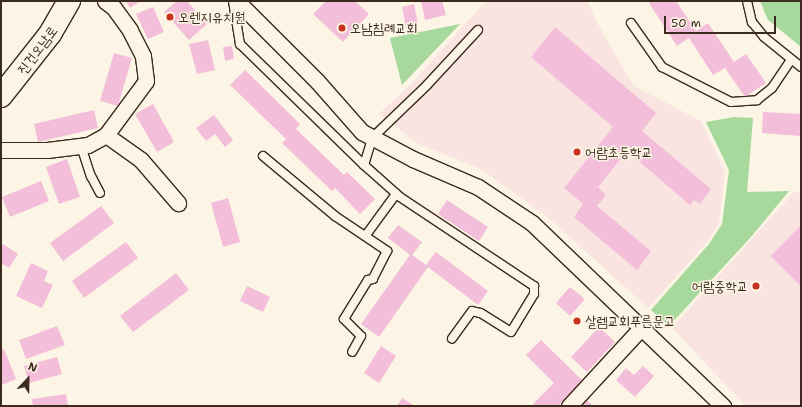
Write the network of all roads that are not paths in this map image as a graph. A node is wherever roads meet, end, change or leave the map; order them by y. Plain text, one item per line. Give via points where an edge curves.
1 (69, 1) edge
2 (105, 1) edge
3 (233, 1) edge
4 (237, 1) edge
5 (747, 1) edge
6 (631, 22) dead end
7 (478, 30) dead end
8 (791, 60) junction
9 (801, 67) edge
10 (1, 96) edge
11 (106, 135) junction
12 (372, 138) junction
13 (81, 146) junction
14 (1, 150) edge
15 (263, 156) dead end
16 (364, 164) junction
17 (100, 193) dead end
18 (396, 194) junction
19 (178, 203) dead end
20 (366, 235) junction
21 (641, 328) junction
22 (452, 339) dead end
23 (352, 352) dead end
24 (569, 406) edge
25 (723, 406) edge

1 - 10 main road, 진건오남로 via 50,34
2 - 11 street via 113,6 130,30 143,56 146,81
3 - 16 lane via 240,44
4 - 12 street via 317,81 362,132
5 - 8 lane via 752,22 764,37
6 - 8 lane via 662,67 731,102 757,100 772,88
7 - 12 lane via 427,85
8 - 9 lane
11 - 13 street
11 - 19 street via 141,160
12 - 16 lane
12 - 21 street via 478,187 532,224
13 - 14 street via 47,150
13 - 17 lane
15 - 20 lane via 334,216
16 - 18 lane
18 - 20 lane
18 - 22 lane via 534,286 534,294 511,332 480,313 472,311
20 - 23 lane via 387,251 373,279 368,280 344,319 361,336
21 - 24 street
21 - 25 street

